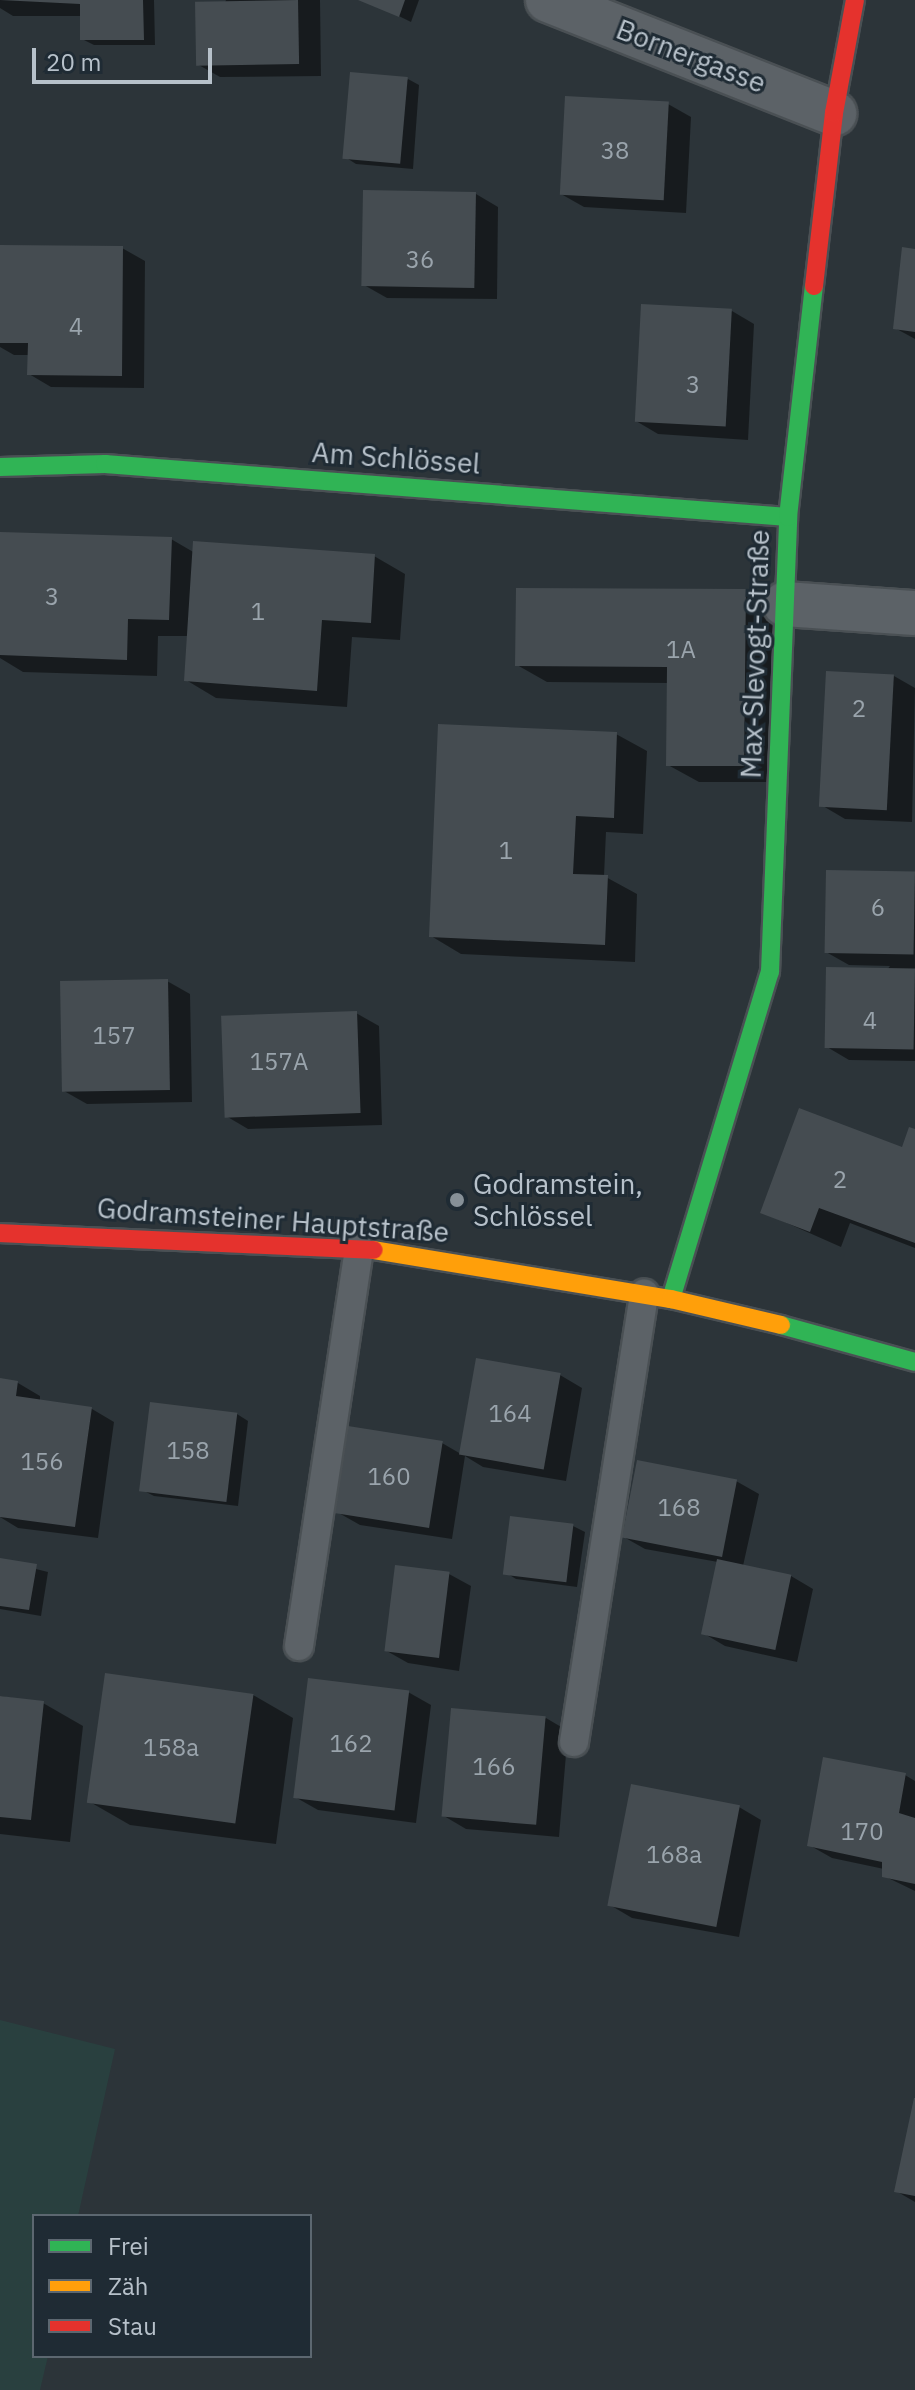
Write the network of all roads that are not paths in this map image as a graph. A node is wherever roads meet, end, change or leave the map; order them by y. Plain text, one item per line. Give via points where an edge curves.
1 (548, 0) edge
2 (855, 0) edge
3 (834, 113) junction
4 (0, 467) edge
5 (788, 517) junction
6 (785, 604) junction
7 (915, 613) edge
8 (0, 1233) edge
9 (359, 1248) junction
10 (657, 1296) junction
11 (915, 1362) edge
12 (299, 1646) dead end
13 (574, 1742) dead end

1 - 3 street, Bornergasse
2 - 3 street, Max-Slevogt-Straße
3 - 5 street, Max-Slevogt-Straße
4 - 5 street, Am Schlössel via 105,464
5 - 6 street, Max-Slevogt-Straße
6 - 7 street
6 - 10 street, Max-Slevogt-Straße via 770,972
8 - 9 street, Godramsteiner Hauptstraße
9 - 10 street, Godramsteiner Hauptstraße
9 - 12 lane
10 - 11 street, Godramsteiner Hauptstraße via 847,1340
10 - 13 lane

